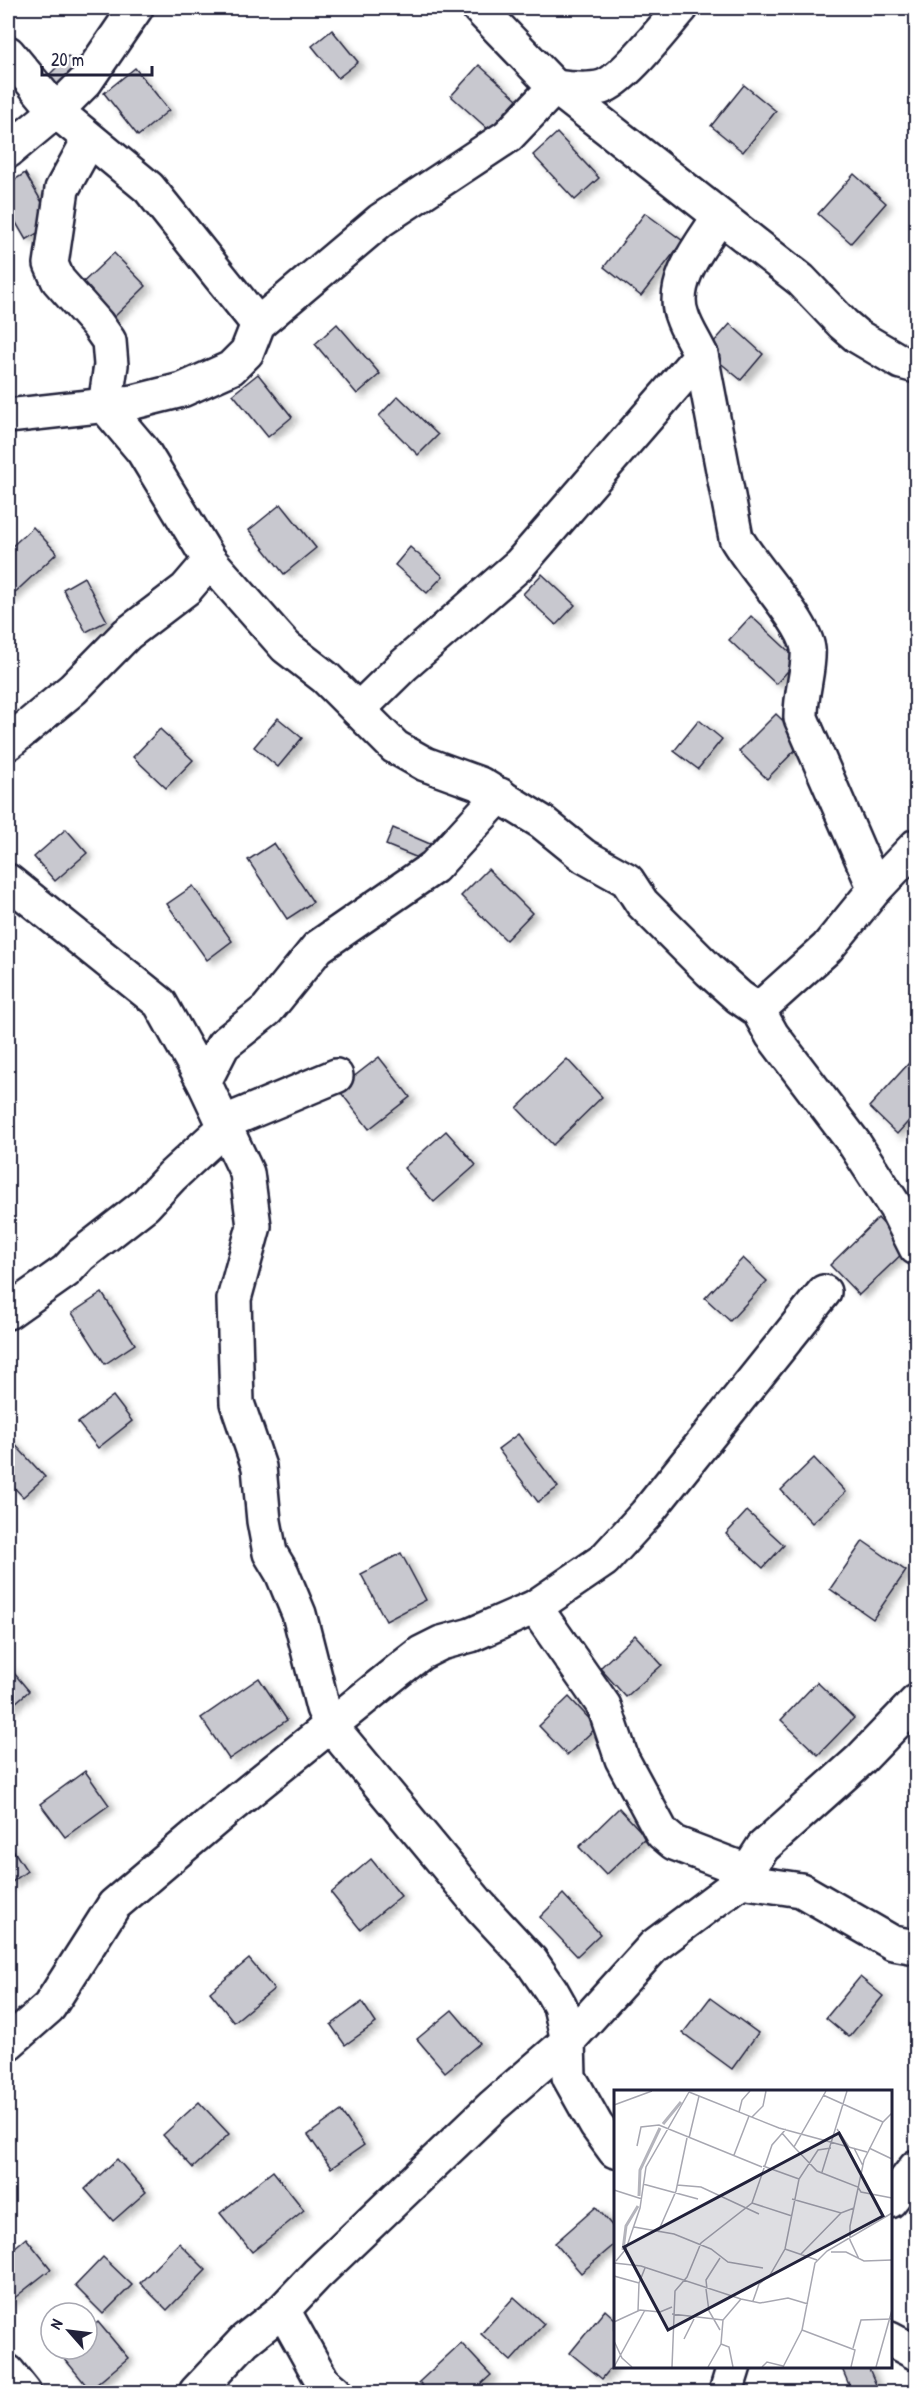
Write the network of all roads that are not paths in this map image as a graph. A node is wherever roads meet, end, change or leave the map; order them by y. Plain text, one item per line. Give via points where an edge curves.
1 (136, 8) edge
2 (479, 8) edge
3 (681, 8) edge
4 (8, 53) edge
5 (555, 87) junction
6 (56, 111) junction
7 (89, 140) junction
8 (8, 151) edge
9 (719, 217) junction
10 (258, 324) junction
11 (701, 355) junction
12 (916, 366) edge
13 (105, 406) junction
14 (8, 416) edge
15 (210, 561) junction
16 (358, 710) junction
17 (8, 743) edge
18 (500, 795) junction
19 (916, 846) edge
20 (8, 881) edge
21 (874, 889) junction
22 (758, 1010) junction
23 (336, 1076) dead end
24 (204, 1082) junction
25 (226, 1126) junction
26 (916, 1248) edge
27 (824, 1292) dead end
28 (8, 1312) edge
29 (535, 1607) junction
30 (916, 1702) edge
31 (331, 1726) junction
32 (744, 1876) junction
33 (916, 1947) edge
34 (13, 2027) edge
35 (568, 2040) junction
36 (614, 2150) edge
37 (916, 2167) edge
38 (891, 2200) edge
39 (283, 2310) junction
40 (891, 2340) edge
41 (916, 2353) edge
42 (734, 2367) edge
43 (8, 2373) edge
44 (24, 2392) edge
45 (196, 2392) edge
46 (335, 2392) edge
47 (726, 2392) edge

1 - 6 street via 86,81
2 - 5 street
3 - 5 street via 616,79 602,87
4 - 6 street
5 - 9 street
5 - 10 street via 508,136 381,220
6 - 7 street
6 - 8 street
7 - 10 street via 149,188
7 - 13 street via 62,189 51,264 58,280 109,341 111,365
9 - 11 street via 681,287 681,315
9 - 12 street via 810,287 857,336 901,362
10 - 13 street via 247,352 231,368 182,390
11 - 16 street via 520,564
11 - 21 street via 736,538 804,634 808,656 801,718
13 - 14 street
13 - 15 street via 143,451
15 - 16 street via 286,647 326,678
15 - 17 street via 186,589 128,634 73,689
16 - 18 street via 396,747 425,764
18 - 22 street via 542,822 576,851 627,880 642,903 710,971
18 - 24 street via 434,867 318,947 267,1010 223,1045
19 - 21 street
20 - 24 street via 160,1003
21 - 22 street via 827,948
22 - 26 street via 772,1035 854,1143 896,1208
23 - 25 street via 236,1118
24 - 25 street
25 - 28 street via 145,1205 66,1271
25 - 31 street via 250,1182 254,1218 233,1307 237,1403 260,1467 270,1552 291,1594
27 - 29 street via 646,1514 604,1560
29 - 31 street via 421,1653
29 - 32 street via 604,1706 622,1759 662,1833 674,1843
30 - 32 street via 860,1760 763,1847
31 - 34 street via 114,1905 49,2007
31 - 35 street via 480,1906 531,1961 560,2006
32 - 33 street via 801,1890 894,1943
32 - 35 street via 654,1946
35 - 36 street via 569,2078
35 - 39 street via 421,2174
37 - 38 street
39 - 45 street via 245,2340
39 - 46 street via 323,2382
40 - 41 street
42 - 47 street
43 - 44 street

